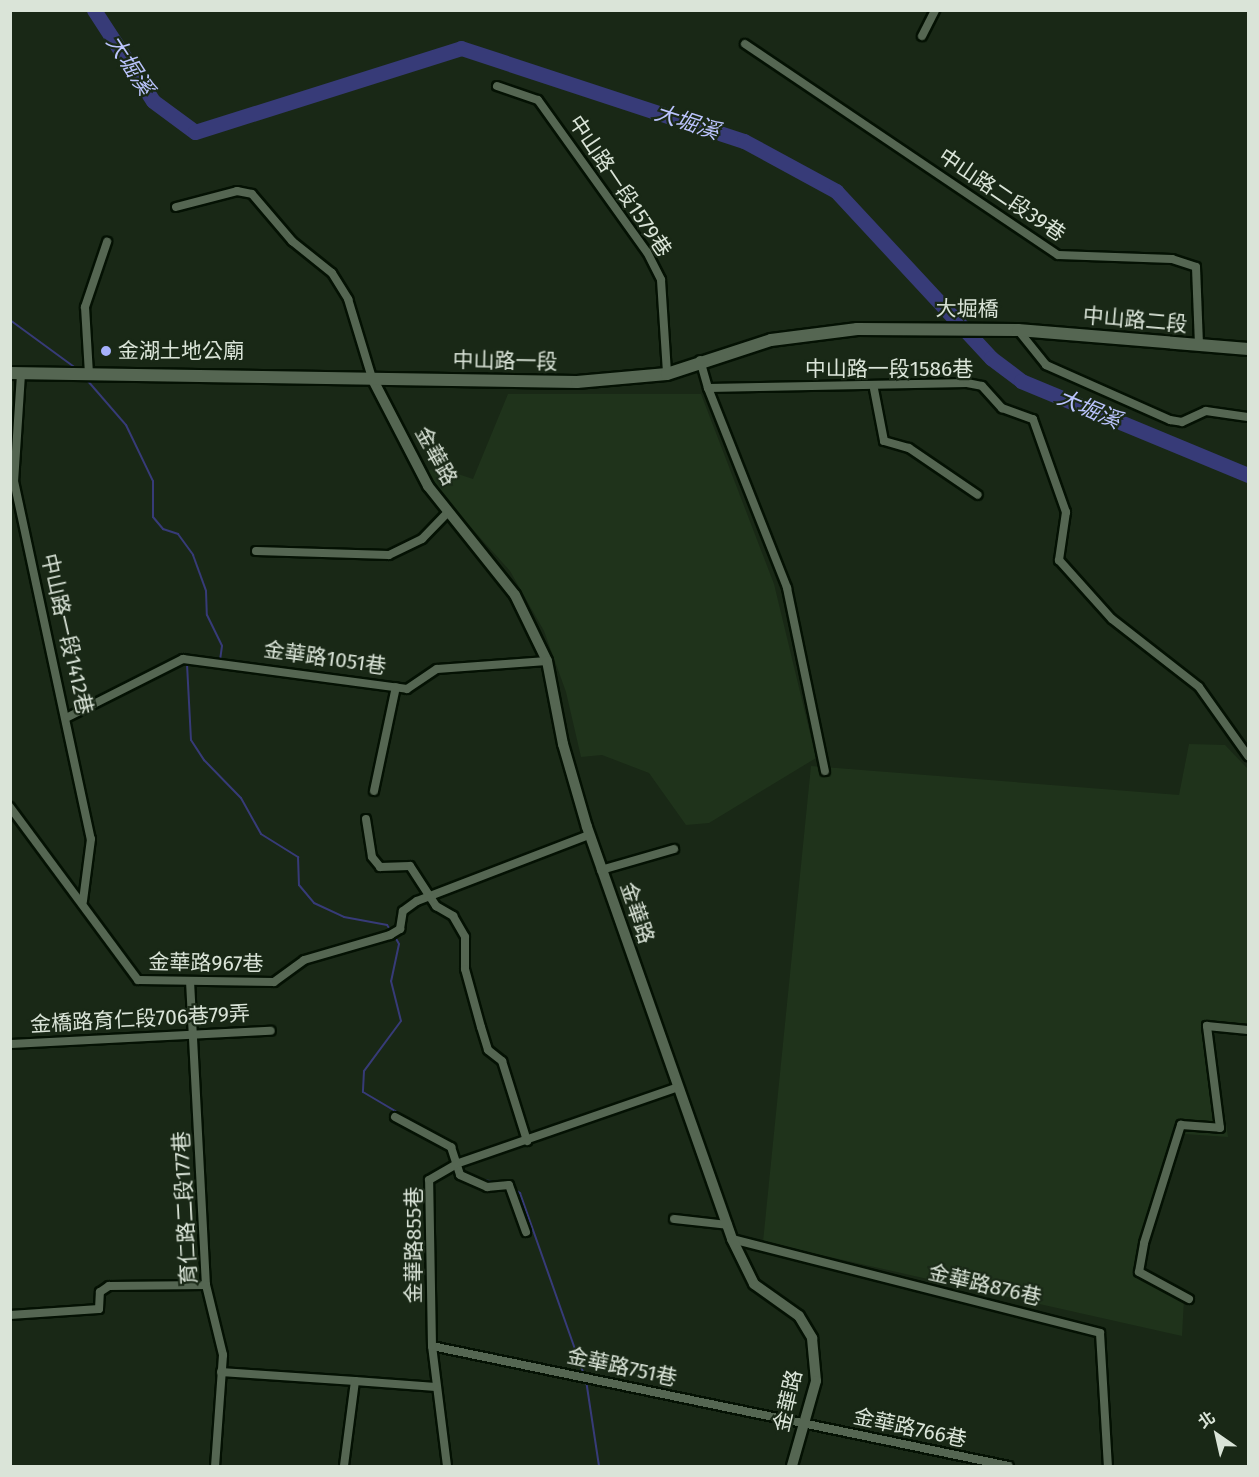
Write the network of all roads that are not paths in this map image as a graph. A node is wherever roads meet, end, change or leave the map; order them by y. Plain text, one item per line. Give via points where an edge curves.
1 (935, 10) edge
2 (922, 36) dead end
3 (745, 44) dead end
4 (497, 86) dead end
5 (176, 207) dead end
6 (107, 242) dead end
7 (915, 328) joint
8 (1017, 330) junction
9 (1199, 345) junction
10 (1248, 350) edge
11 (700, 360) junction
12 (16, 373) edge
13 (88, 374) junction
14 (667, 374) junction
15 (372, 378) junction
16 (708, 387) junction
17 (874, 388) junction
18 (1248, 417) edge
19 (978, 495) dead end
20 (447, 513) junction
21 (256, 551) dead end
22 (547, 661) junction
23 (396, 687) junction
24 (68, 717) junction
25 (1247, 750) edge
26 (825, 771) dead end
27 (374, 791) dead end
28 (10, 807) edge
29 (366, 819) dead end
30 (590, 835) junction
31 (674, 849) dead end
32 (601, 870) junction
33 (429, 897) junction
34 (83, 901) junction
35 (190, 981) junction
36 (271, 1030) dead end
37 (1248, 1030) edge
38 (194, 1035) junction
39 (10, 1044) edge
40 (678, 1087) junction
41 (395, 1118) dead end
42 (527, 1141) junction
43 (460, 1163) junction
44 (674, 1219) dead end
45 (728, 1225) junction
46 (526, 1232) dead end
47 (732, 1239) junction
48 (206, 1285) junction
49 (1189, 1299) dead end
50 (10, 1315) edge
51 (432, 1346) junction
52 (221, 1372) junction
53 (355, 1381) junction
54 (436, 1387) junction
55 (805, 1424) junction
56 (214, 1467) edge
57 (344, 1467) edge
58 (447, 1467) edge
59 (792, 1467) edge
60 (1009, 1467) edge
61 (1108, 1467) edge

1 - 2 street
3 - 9 street, 中山路二段39巷 via 1058,255 1172,260 1196,267
4 - 14 street, 中山路一段1579巷 via 538,100 648,252 661,280
5 - 15 street via 237,190 252,194 292,241 332,273 348,299
6 - 13 street via 85,307
7 - 8 main road, 大堀橋
7 - 11 main road, 中山路一段 via 812,331
8 - 9 main road, 中山路二段
8 - 18 street via 1046,365 1170,420 1182,422 1206,411
9 - 10 main road, 中山路二段
11 - 14 main road, 中山路一段
11 - 16 street
12 - 13 main road, 中山路一段
12 - 24 street, 中山路一段1412巷 via 14,481
13 - 15 main road, 中山路一段
14 - 15 main road, 中山路一段 via 577,382
15 - 20 street, 金華路
16 - 17 street, 中山路一段1586巷
16 - 26 street via 787,588
17 - 19 street via 884,441 909,448
17 - 25 street, 中山路一段1586巷 via 982,386 1002,408 1033,419 1066,512 1059,560 1112,619 1199,687
20 - 21 street via 422,539 389,555
20 - 22 street, 金華路 via 515,595
22 - 23 street, 金華路1051巷 via 437,669 417,686
22 - 30 street, 金華路 via 563,744
23 - 24 street, 金華路1051巷 via 183,658
23 - 27 street
24 - 34 street, 中山路一段1412巷 via 91,839
28 - 34 street, 金華路967巷
29 - 33 street via 372,857 380,867 410,866
30 - 32 street, 金華路
30 - 33 street, 金華路967巷 via 477,874
31 - 32 street
32 - 40 street, 金華路
33 - 35 street, 金華路967巷 via 403,911 400,929 390,935 304,960 274,982
33 - 42 street via 453,916 465,937 465,969 481,1027 488,1050 502,1061
34 - 35 street, 金華路967巷 via 96,930 138,980
35 - 38 street, 育仁路二段177巷
36 - 38 street, 金橋路育仁段706巷79弄
37 - 49 street via 1207,1026 1220,1128 1181,1125 1144,1243 1139,1272
38 - 39 street, 金橋路育仁段706巷79弄
38 - 48 street, 育仁路二段177巷
40 - 42 street, 金華路855巷
40 - 45 street, 金華路
41 - 43 street via 451,1147
42 - 43 street, 金華路855巷
43 - 46 street via 460,1175 487,1187 509,1185
43 - 51 street, 金華路855巷 via 429,1180
44 - 45 street
45 - 47 street, 金華路
47 - 55 street, 金華路 via 754,1284 799,1316 812,1338 816,1381
47 - 61 street, 金華路876巷 via 1100,1333
48 - 50 street via 109,1286 100,1292 99,1309
48 - 52 street, 育仁路二段177巷 via 223,1355
51 - 54 street, 金華路855巷
51 - 55 street, 金華路751巷
52 - 53 street
52 - 56 street, 育仁路二段177巷
53 - 54 street
53 - 57 street
54 - 58 street, 金華路855巷
55 - 59 street, 金華路
55 - 60 street, 金華路766巷

